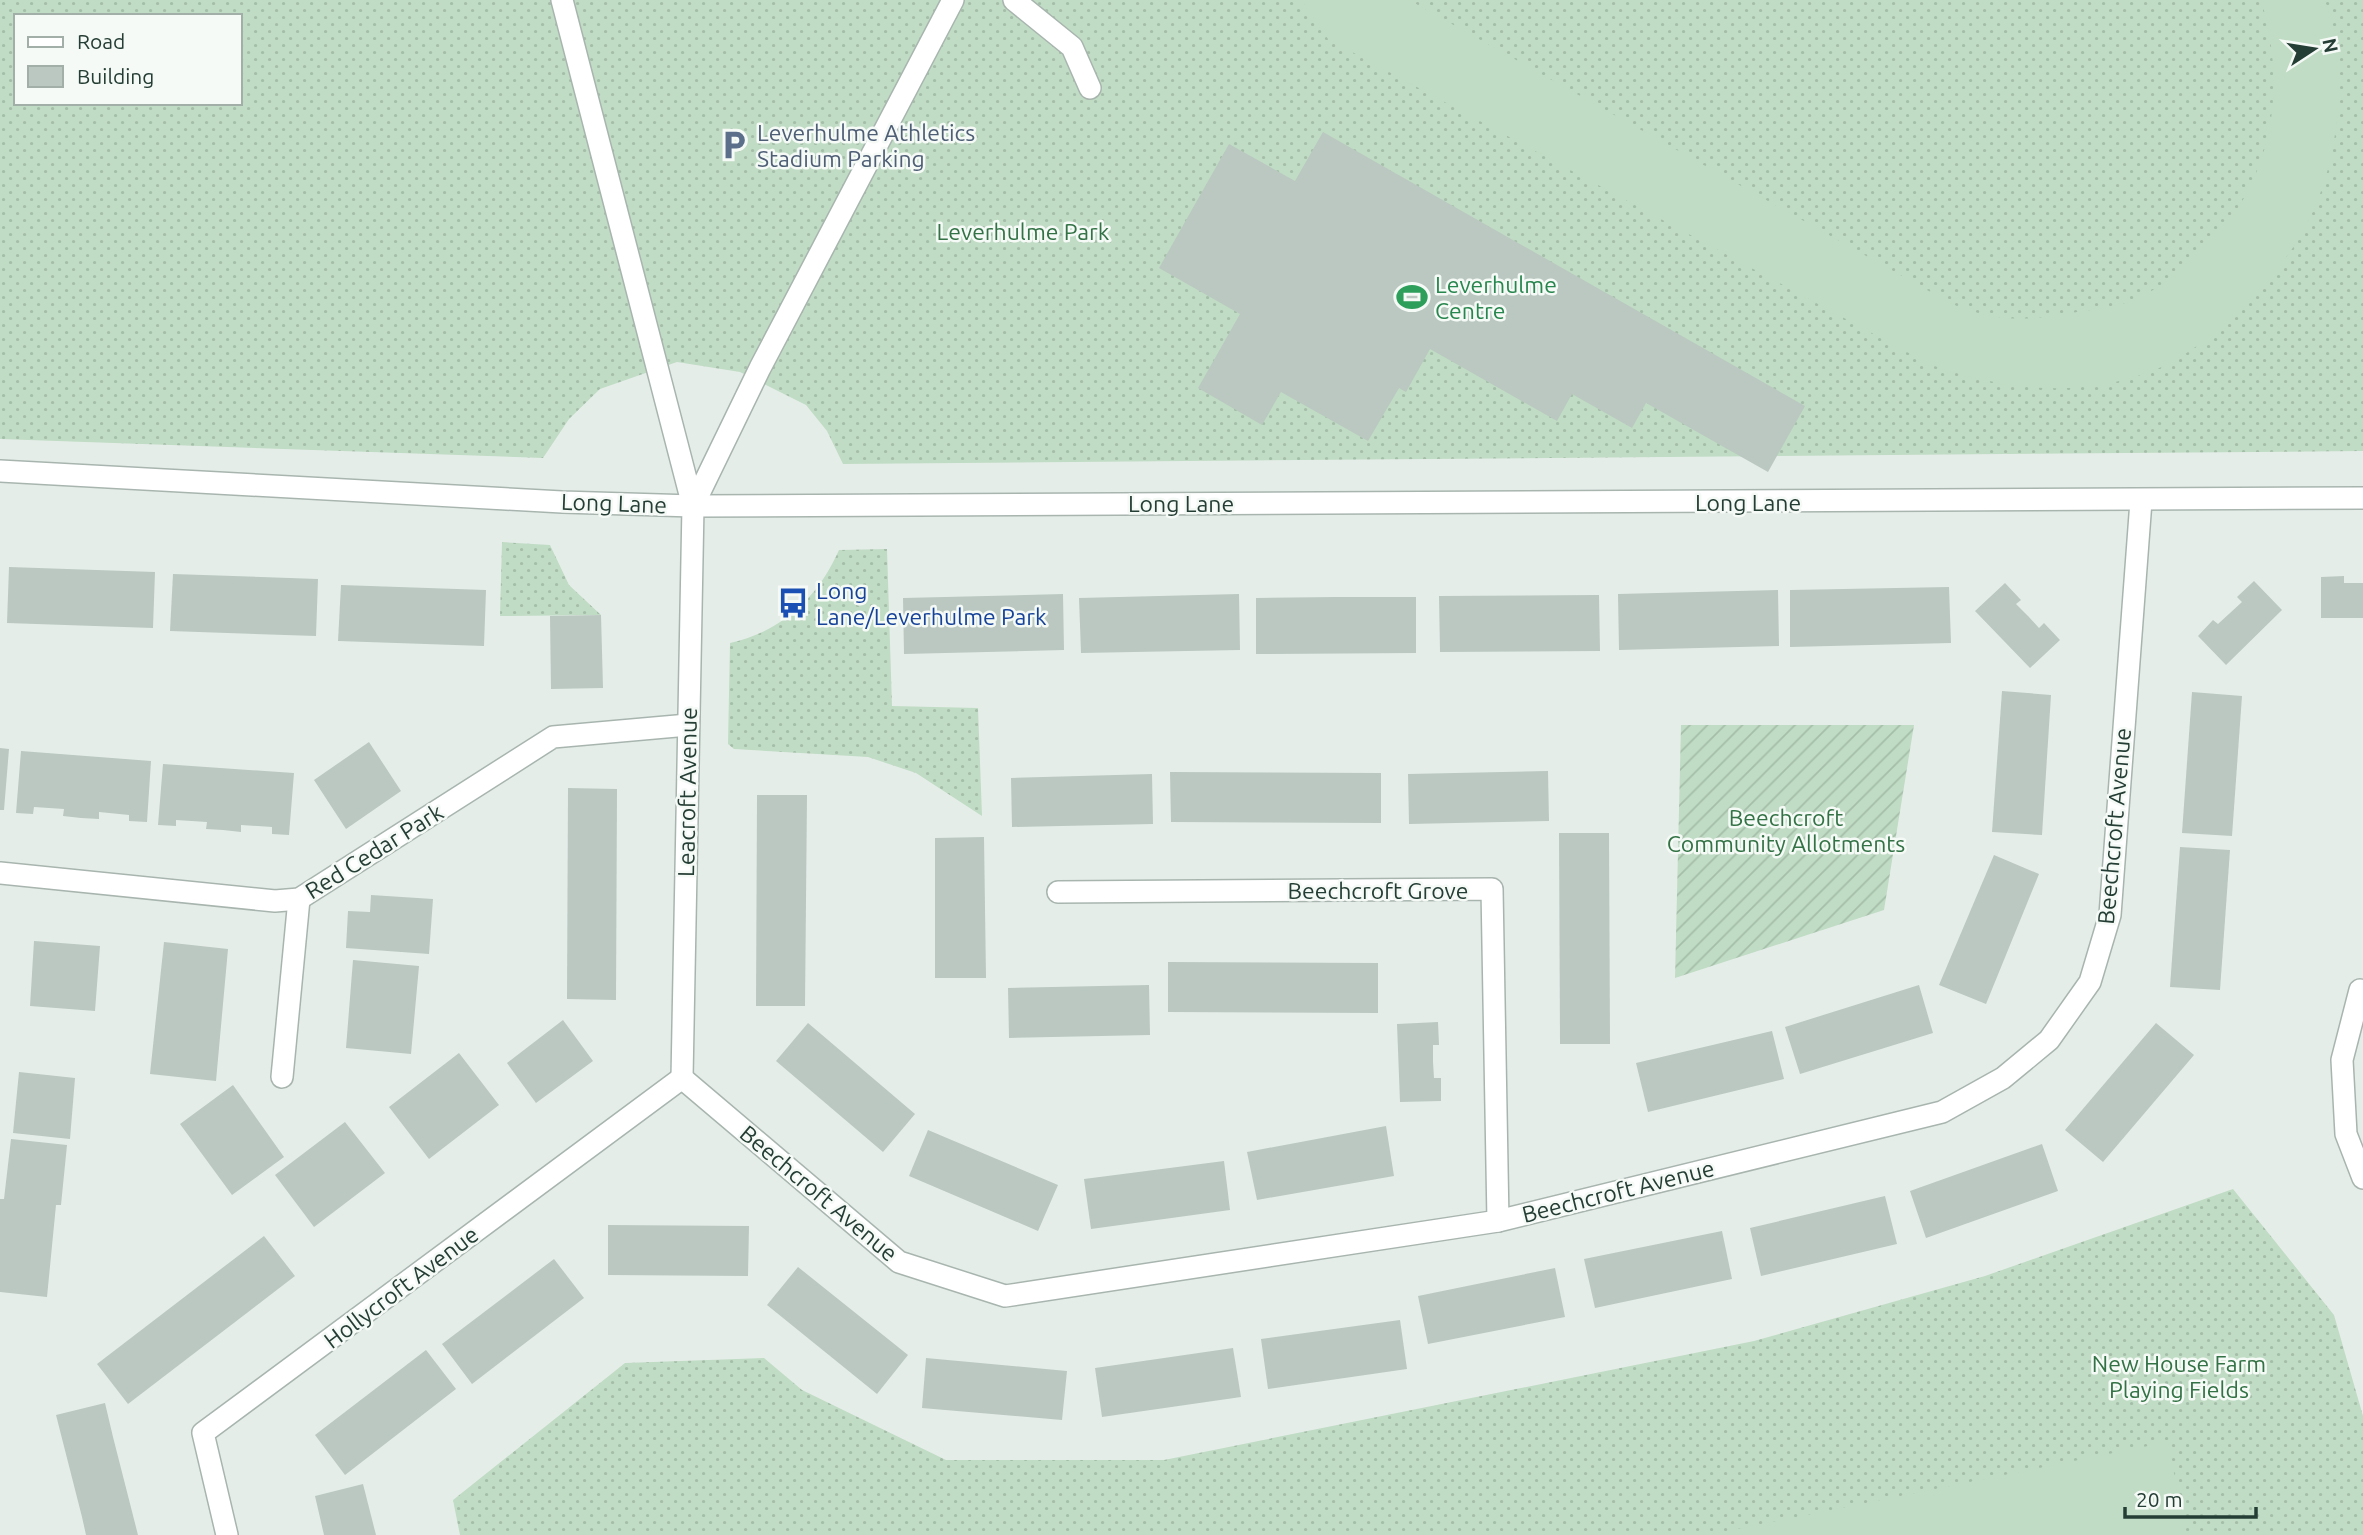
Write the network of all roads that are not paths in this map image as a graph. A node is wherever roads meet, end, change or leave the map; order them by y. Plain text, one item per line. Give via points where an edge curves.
1 (562, 0) edge
2 (953, 0) edge
3 (1014, 0) edge
4 (1090, 88) dead end
5 (0, 471) edge
6 (2363, 498) edge
7 (2141, 501) junction
8 (693, 506) junction
9 (688, 725) junction
10 (0, 873) edge
11 (1058, 892) dead end
12 (299, 899) junction
13 (2360, 990) dead end
14 (282, 1077) dead end
15 (682, 1078) junction
16 (2354, 1133) edge
17 (2363, 1178) edge
18 (1498, 1221) junction
19 (228, 1535) edge

1 - 8 street
2 - 8 street
3 - 4 street via 1072,47
5 - 8 street, Long Lane
6 - 7 street, Long Lane
7 - 8 street, Long Lane
7 - 18 street, Beechcroft Avenue via 2110,915 2091,982 2049,1040 2003,1079 1942,1112
8 - 9 street, Leacroft Avenue
9 - 12 street, Red Cedar Park via 553,737
9 - 15 street, Leacroft Avenue
10 - 12 street, Red Cedar Park via 275,901
11 - 18 street, Beechcroft Grove via 1492,889
12 - 14 street
13 - 16 street via 2342,1060
15 - 18 street, Beechcroft Avenue via 899,1262 1005,1296
15 - 19 street, Hollycroft Avenue via 204,1433
16 - 17 street

